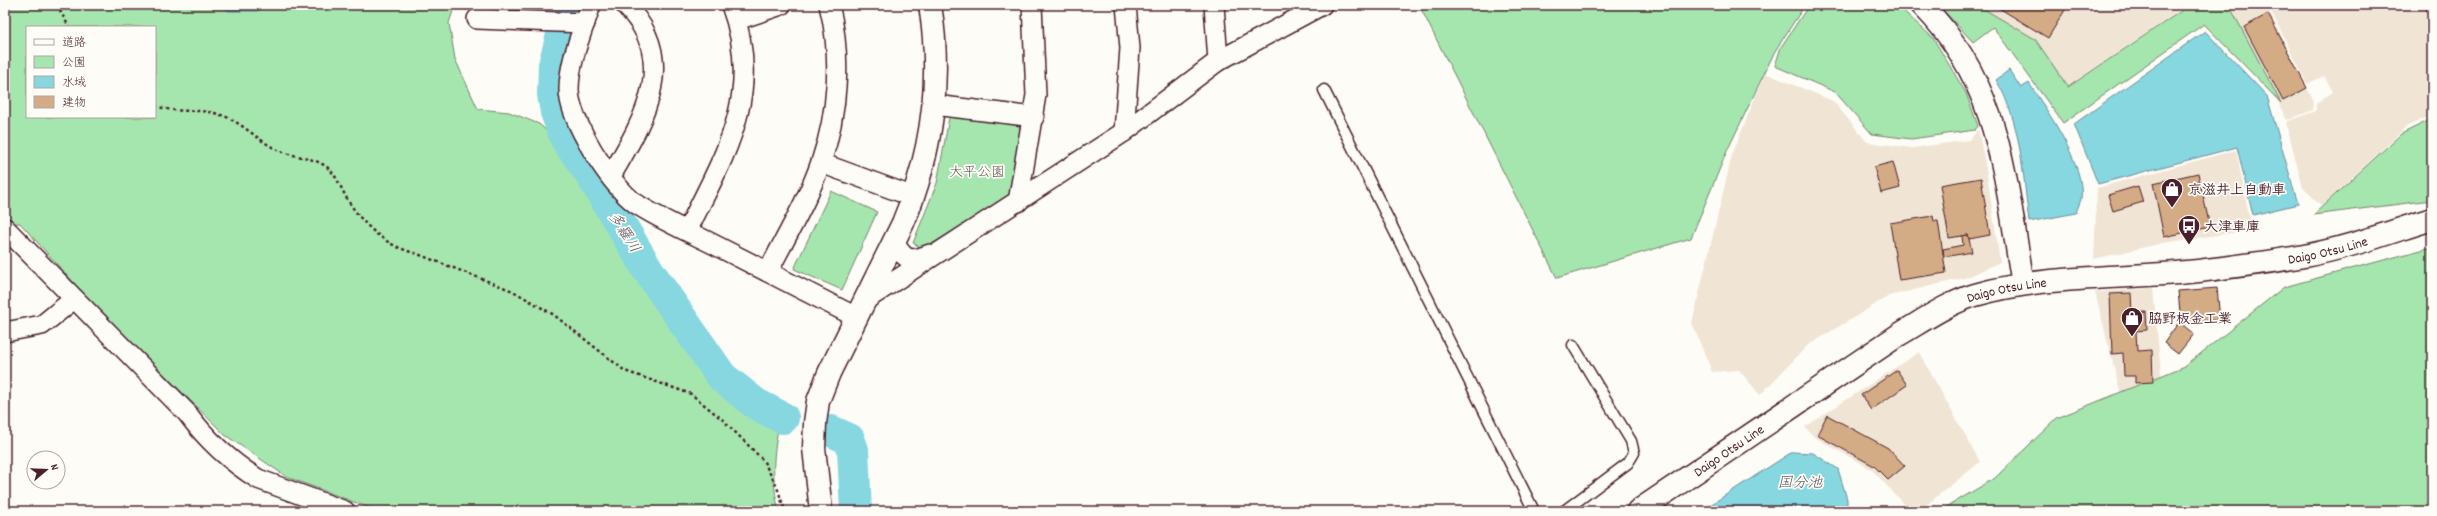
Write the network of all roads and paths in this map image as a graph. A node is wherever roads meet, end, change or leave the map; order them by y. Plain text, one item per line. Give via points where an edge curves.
1 (58, 5) edge
2 (591, 5) edge
3 (625, 5) edge
4 (781, 5) edge
5 (829, 5) edge
6 (930, 5) edge
7 (1032, 5) edge
8 (1126, 5) edge
9 (1214, 5) edge
10 (1322, 5) edge
11 (1922, 5) edge
12 (734, 13) edge
13 (477, 19) dead end
14 (585, 23) junction
15 (68, 26) edge
16 (1218, 61) junction
17 (1324, 90) dead end
18 (156, 105) edge
19 (934, 105) junction
20 (1034, 117) junction
21 (1124, 132) junction
22 (821, 163) junction
23 (611, 176) junction
24 (914, 197) junction
25 (1018, 202) junction
26 (2432, 219) edge
27 (687, 231) junction
28 (9, 237) edge
29 (894, 241) junction
30 (941, 250) junction
31 (768, 272) junction
32 (2023, 284) junction
33 (74, 299) junction
34 (860, 309) junction
35 (5, 332) edge
36 (1573, 345) dead end
37 (345, 511) edge
38 (785, 511) edge
39 (821, 511) edge
40 (1534, 511) edge
41 (1564, 511) edge
42 (1638, 511) edge

1 - 15 path
2 - 14 street
3 - 23 street via 638,17 648,37 654,61 652,88 642,122
4 - 12 street
5 - 22 street via 835,39 835,99 830,132
6 - 19 main road via 936,66
7 - 20 street via 1036,51
8 - 21 street via 1130,48
9 - 16 street
10 - 16 street
11 - 32 main road via 1941,25 1969,66 1994,126
12 - 27 street via 742,50 740,111 730,143
13 - 14 street
14 - 23 street via 569,91 574,113
16 - 21 street
17 - 40 lane
18 - 38 path via 164,109 221,115 278,150 310,158 326,166 337,178 349,202 380,238 399,249 512,291 554,315 625,371 690,394 723,420 763,460 777,487
19 - 20 street
19 - 24 main road via 929,140
20 - 25 street
21 - 25 street
22 - 24 street
22 - 31 street
23 - 27 street via 622,192 635,203
24 - 29 main road
25 - 30 street
26 - 32 main road, Daigo Otsu Line via 2306,256 2259,264 2204,271
27 - 31 street
28 - 33 street
29 - 30 street via 900,253 906,258 913,259
29 - 34 main road
30 - 34 street
31 - 34 street
32 - 42 main road, Daigo Otsu Line via 1974,295 1936,312
33 - 35 street via 42,325
33 - 37 street via 187,413 201,432 245,471 258,479
34 - 39 main road via 828,373 818,401 814,448
36 - 41 lane via 1631,441 1634,452 1628,463

